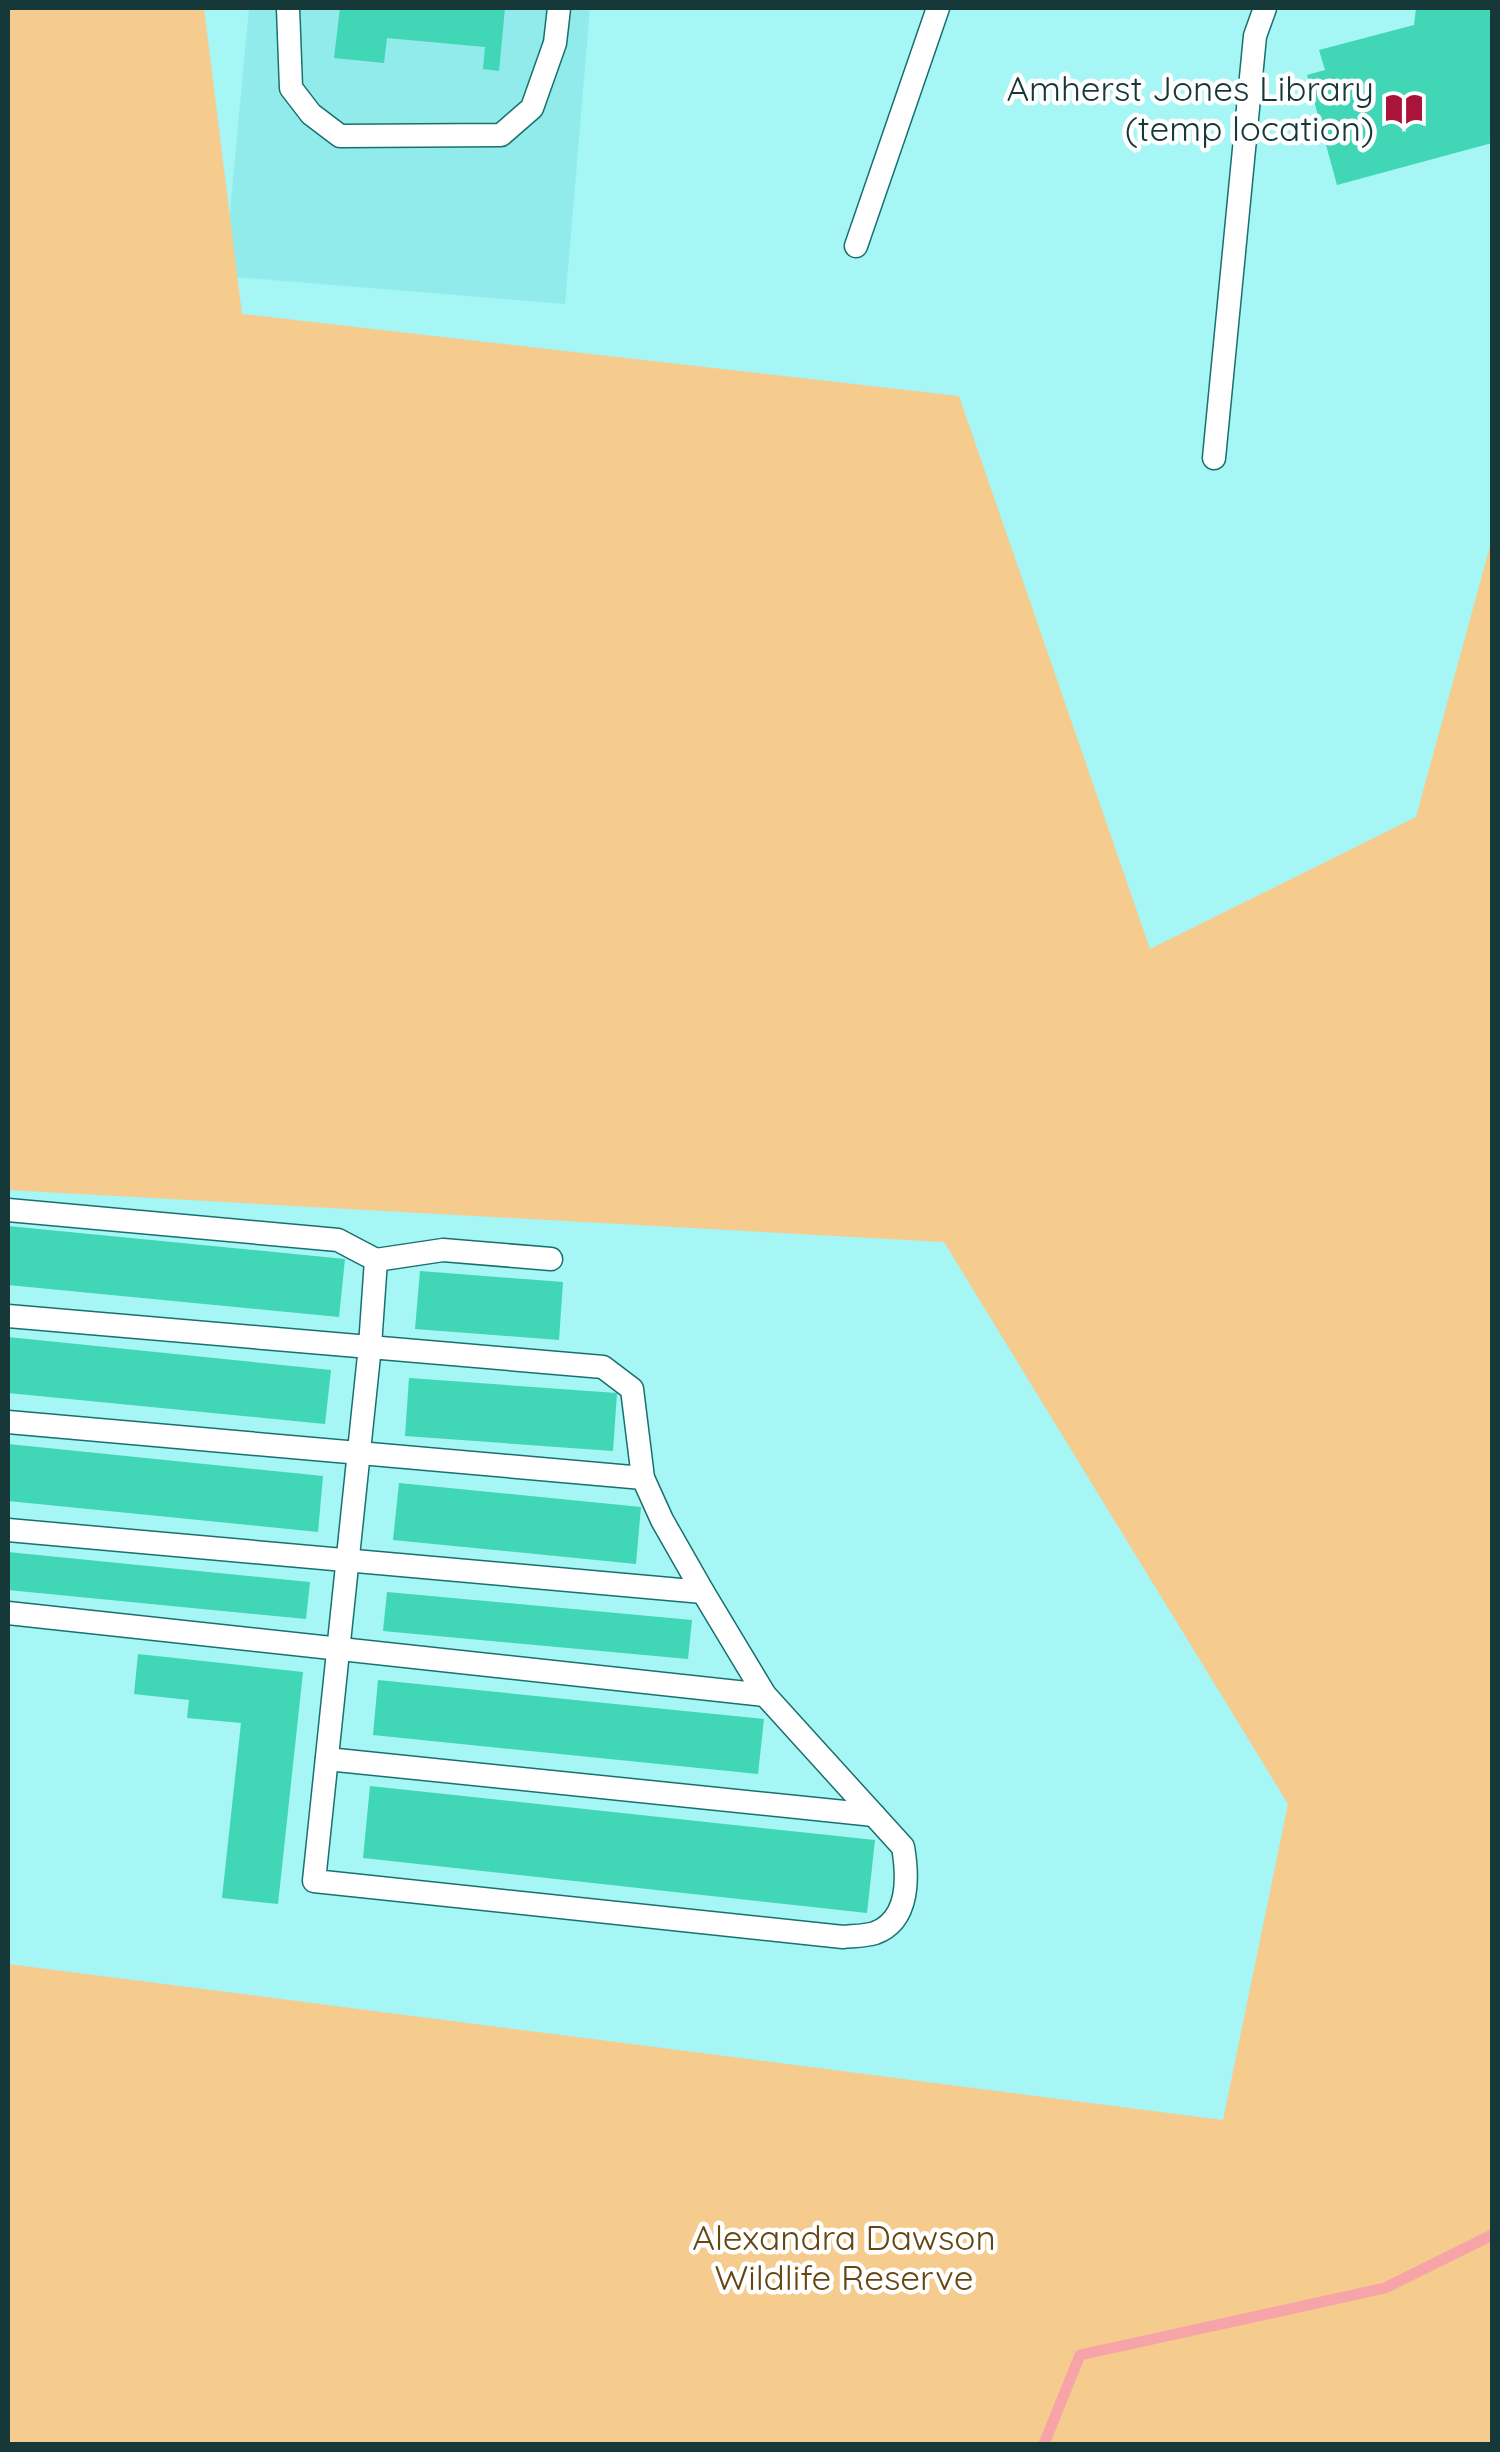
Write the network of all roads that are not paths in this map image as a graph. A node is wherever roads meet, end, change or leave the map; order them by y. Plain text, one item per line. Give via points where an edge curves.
1 (288, 8) edge
2 (559, 8) edge
3 (938, 8) edge
4 (1265, 8) edge
5 (856, 246) dead end
6 (1214, 458) dead end
7 (8, 1210) edge
8 (552, 1259) dead end
9 (376, 1260) junction
10 (8, 1316) edge
11 (370, 1346) junction
12 (8, 1422) edge
13 (358, 1453) junction
14 (643, 1478) junction
15 (8, 1530) edge
16 (348, 1559) junction
17 (703, 1592) junction
18 (8, 1614) edge
19 (339, 1650) junction
20 (765, 1695) junction
21 (327, 1759) junction
22 (874, 1815) junction

1 - 2 lane via 291,88 340,136 501,135 532,108 555,43
3 - 5 lane
4 - 6 lane via 1255,36
7 - 9 lane via 338,1240
8 - 9 lane via 443,1250
9 - 11 lane
10 - 11 lane
11 - 13 lane
11 - 14 lane via 603,1367 632,1389
12 - 13 lane
13 - 14 lane
13 - 16 lane
14 - 17 lane
15 - 16 lane
16 - 17 lane
16 - 19 lane
17 - 20 lane
18 - 19 lane
19 - 20 lane
19 - 21 lane
20 - 22 lane
21 - 22 lane
21 - 22 lane via 314,1882 843,1938 877,1933 899,1913 908,1878 903,1847

